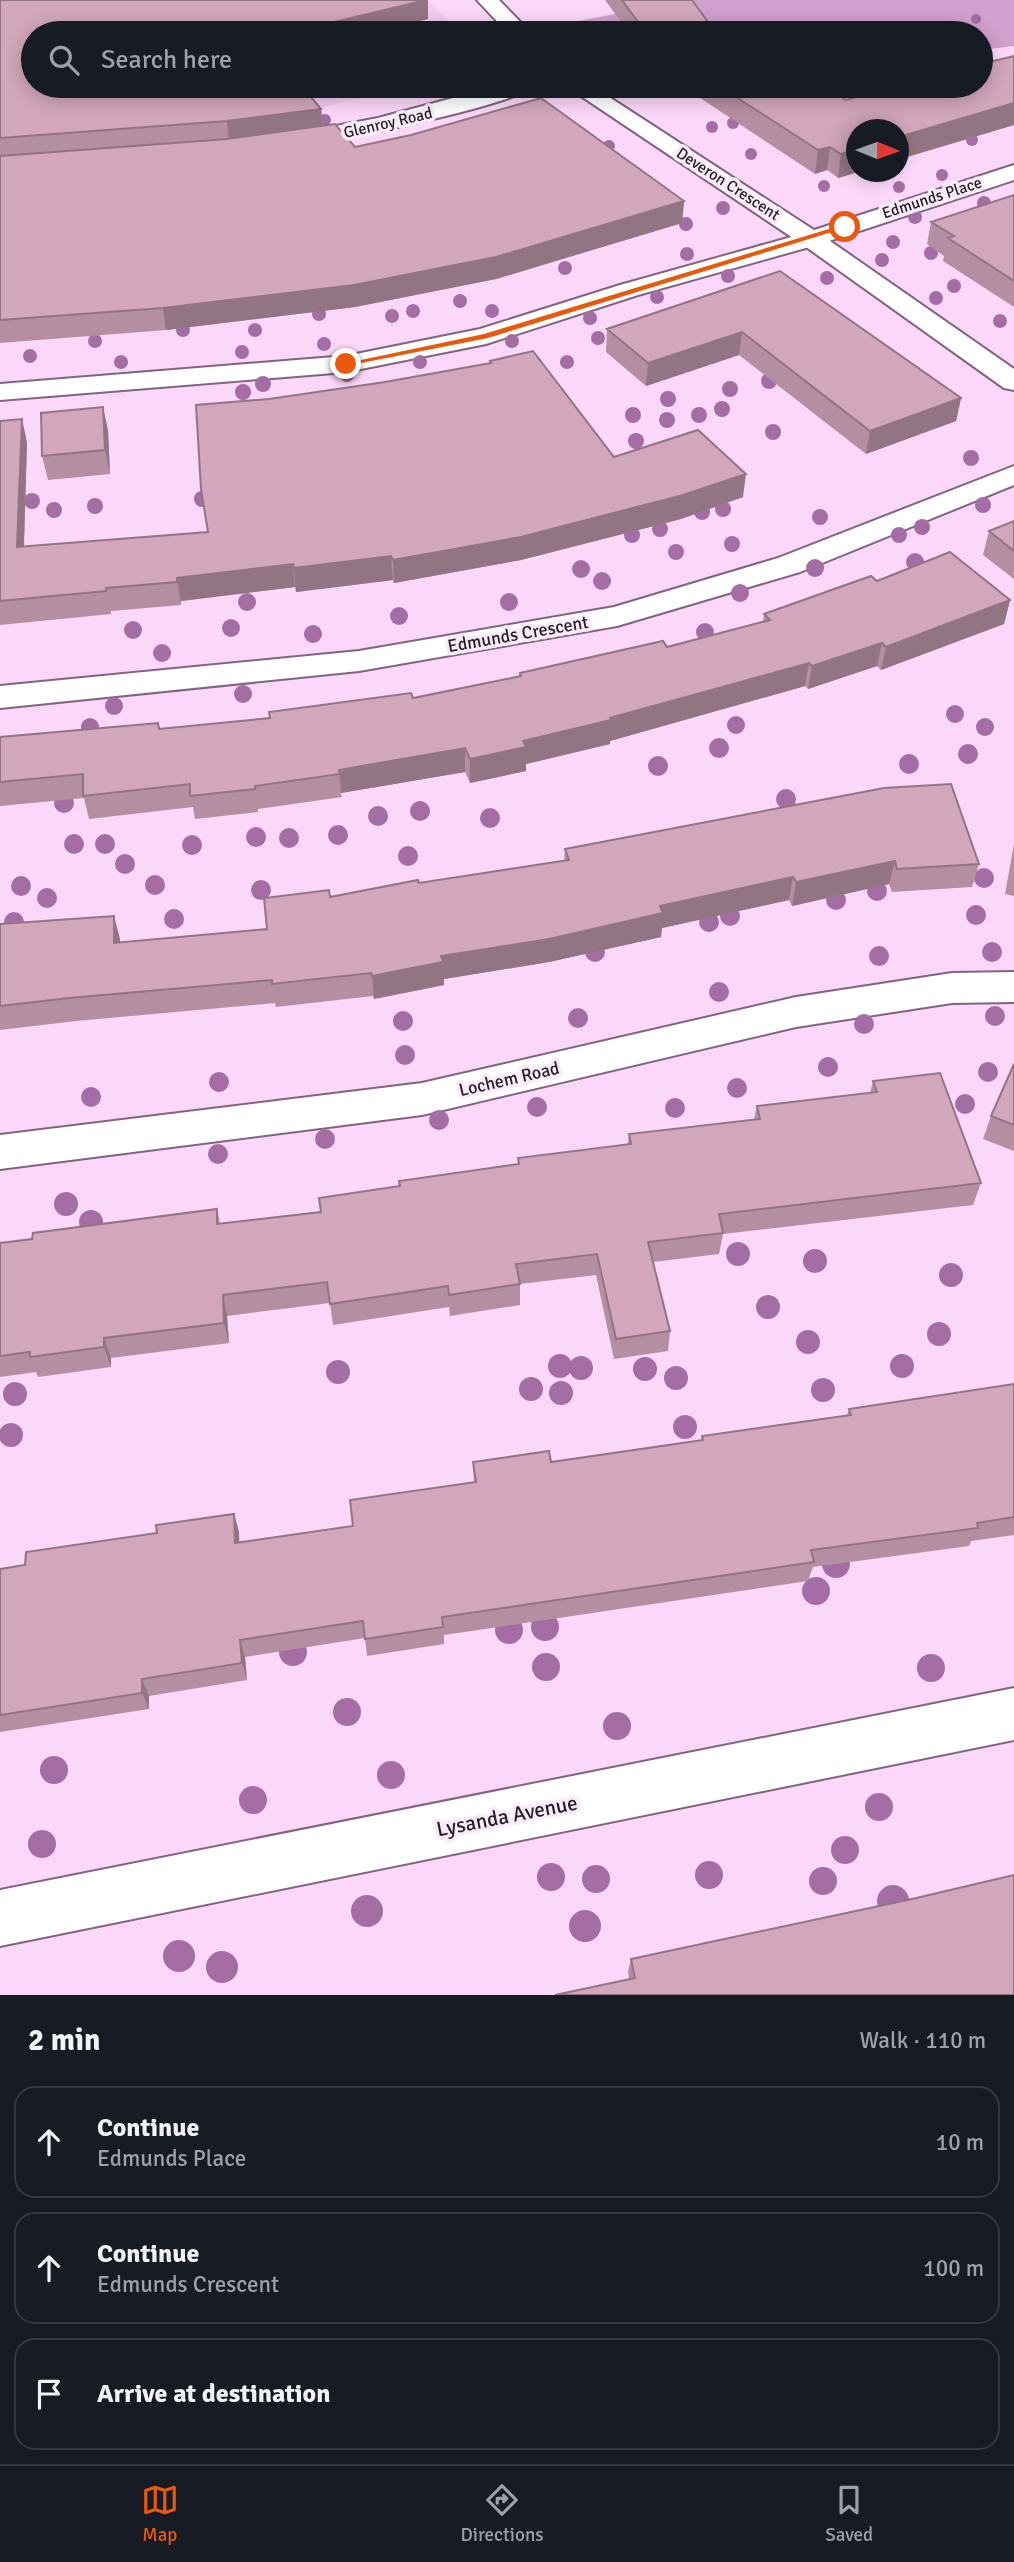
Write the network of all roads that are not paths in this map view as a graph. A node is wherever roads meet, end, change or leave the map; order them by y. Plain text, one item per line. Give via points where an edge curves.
1 (487, 0) edge
2 (508, 21) edge
3 (481, 98) edge
4 (595, 98) edge
5 (269, 144) edge
6 (1014, 172) edge
7 (811, 239) junction
8 (1014, 382) edge
9 (0, 392) edge
10 (1014, 475) edge
11 (0, 697) edge
12 (1014, 987) edge
13 (0, 1152) edge
14 (1014, 1714) edge
15 (0, 1918) edge

1 - 2 street
3 - 5 street, Glenroy Road via 343,134
4 - 7 street, Deveron Crescent
6 - 7 street, Edmunds Place
7 - 8 street, Deveron Crescent
7 - 9 street via 629,290 486,337 346,364
10 - 11 street, Edmunds Crescent via 789,565 617,616 359,661
12 - 13 street, Lochem Road via 952,988 796,1012 422,1099
14 - 15 street, Lysanda Avenue

